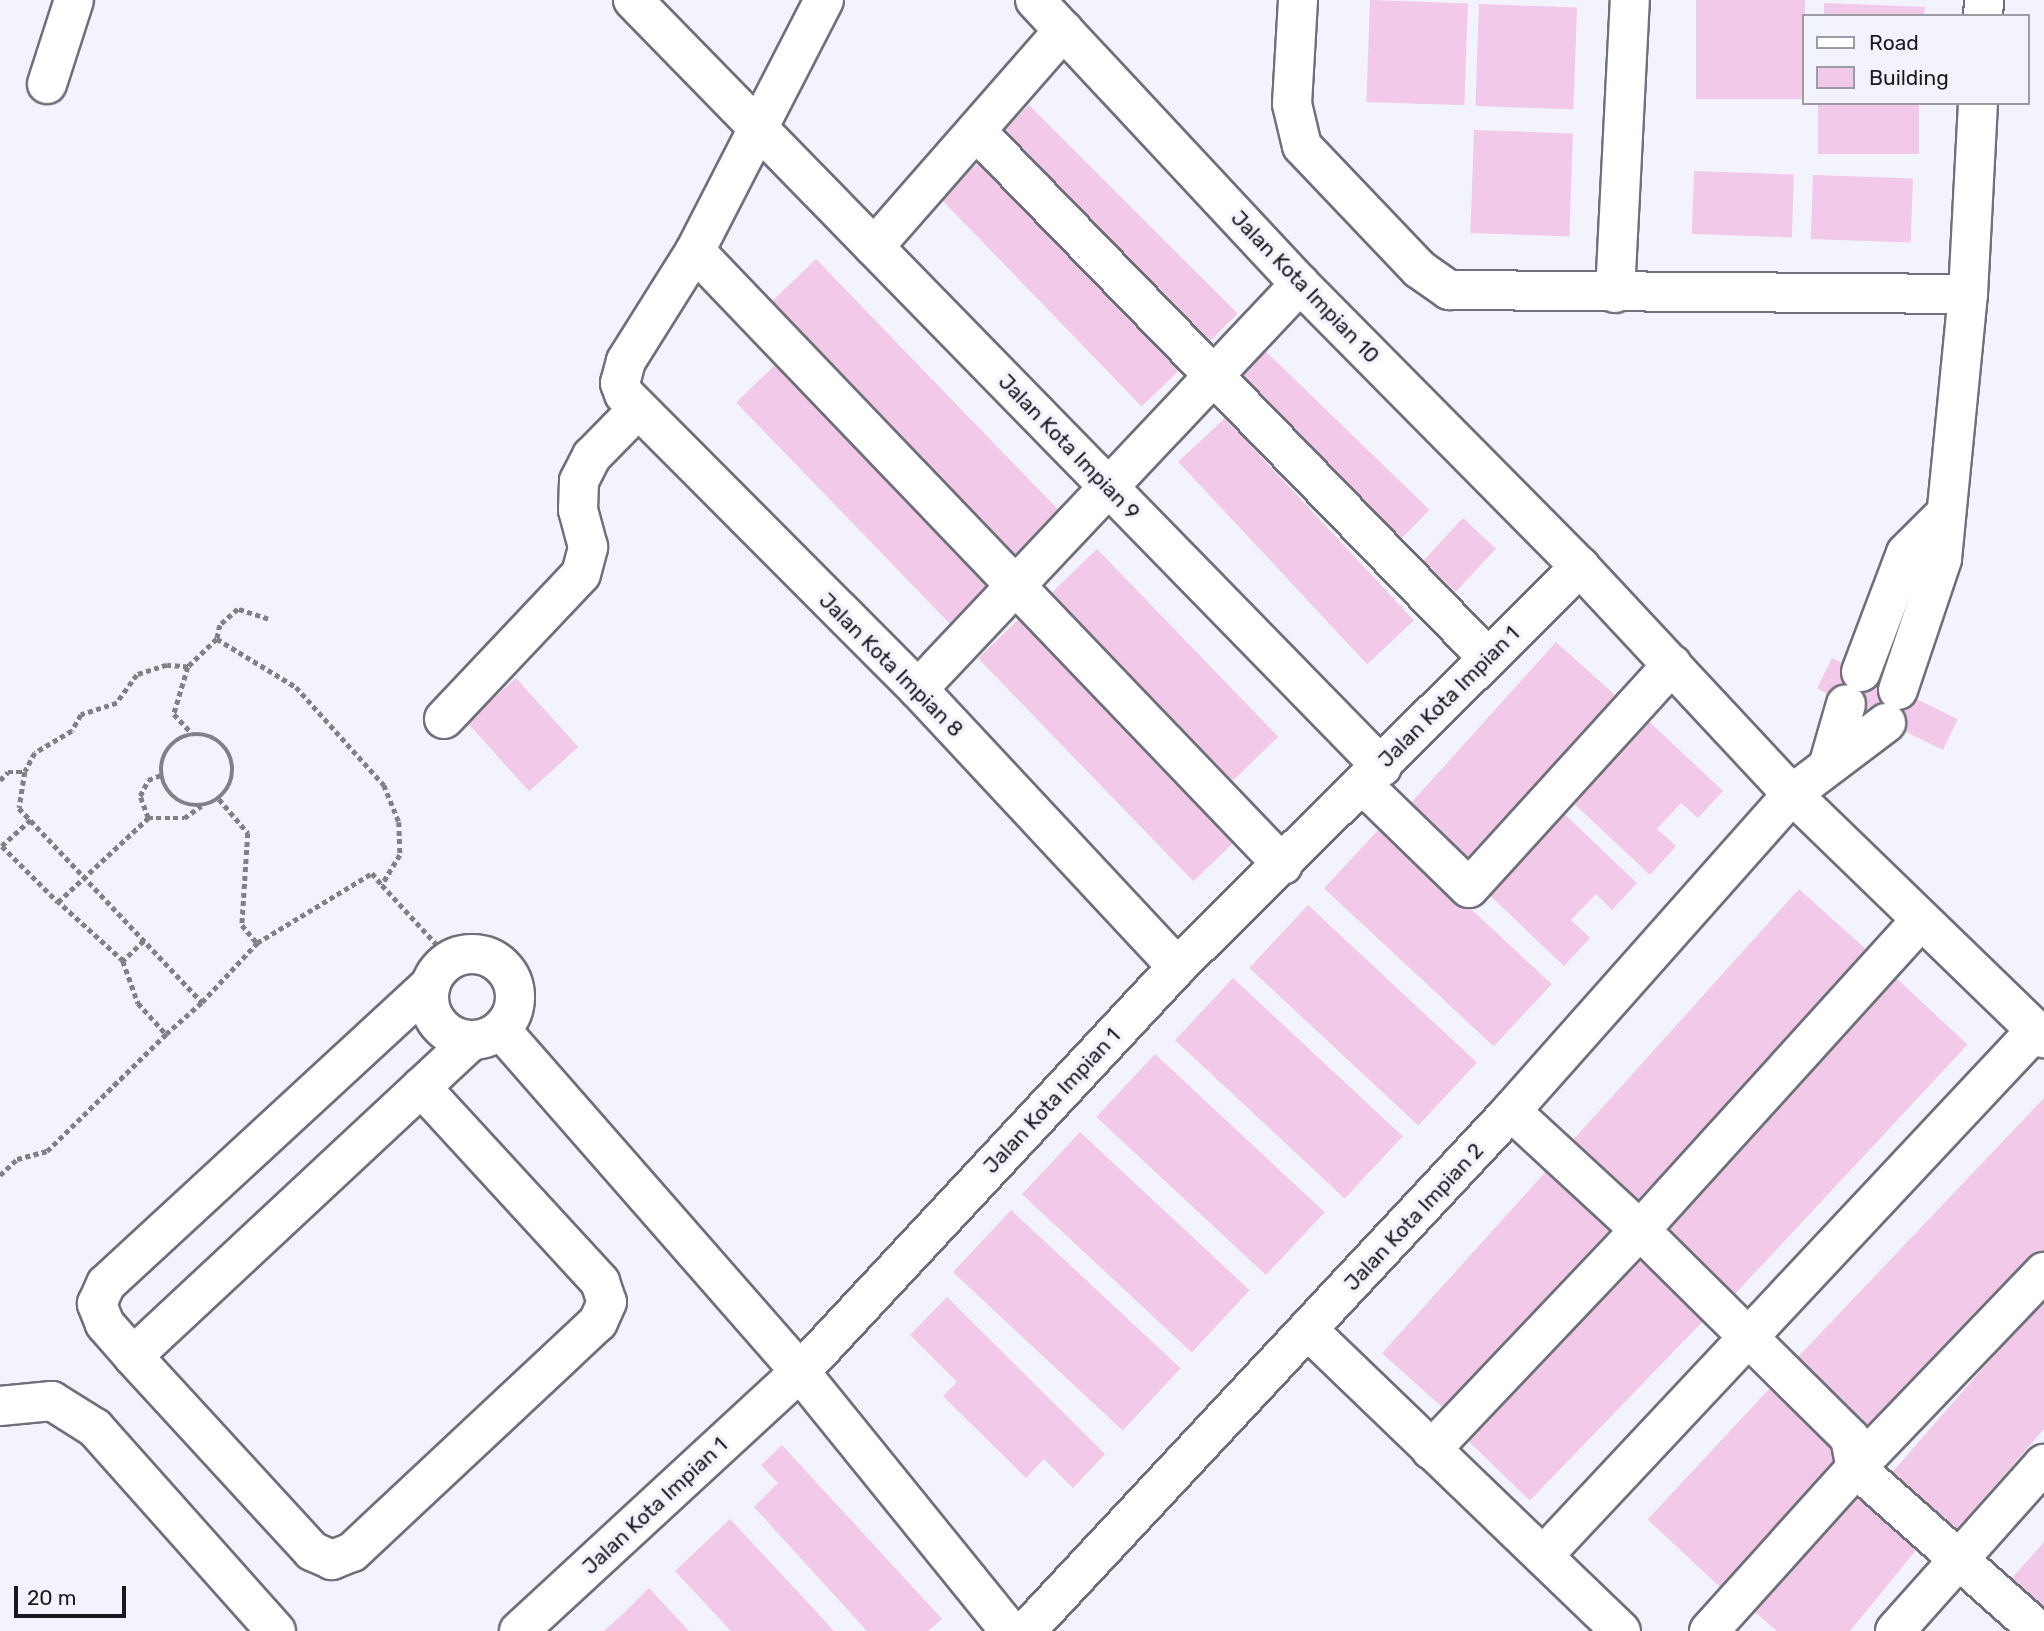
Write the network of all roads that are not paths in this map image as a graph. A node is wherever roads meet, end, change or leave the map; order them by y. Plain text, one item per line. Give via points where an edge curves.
1 (74, 0) edge
2 (633, 0) edge
3 (824, 0) edge
4 (1035, 0) edge
5 (1298, 0) edge
6 (1630, 0) edge
7 (1064, 30) junction
8 (47, 84) dead end
9 (1978, 105) edge
10 (757, 128) junction
11 (977, 132) junction
12 (874, 247) junction
13 (695, 251) junction
14 (1300, 284) junction
15 (1615, 293) junction
16 (1968, 294) junction
17 (1213, 377) junction
18 (637, 410) junction
19 (1109, 488) junction
20 (1944, 515) junction
21 (1580, 568) junction
22 (1016, 588) junction
23 (1487, 657) junction
24 (1672, 665) junction
25 (918, 689) junction
26 (444, 719) dead end
27 (1829, 763) junction
28 (1372, 775) junction
29 (1792, 794) junction
30 (1283, 865) junction
31 (1921, 920) junction
32 (1177, 967) junction
33 (441, 972) junction
34 (2040, 1034) edge
35 (486, 1035) junction
36 (421, 1087) junction
37 (1511, 1111) junction
38 (1640, 1230) junction
39 (2044, 1272) edge
40 (1309, 1331) junction
41 (1748, 1338) junction
42 (133, 1356) junction
43 (800, 1372) junction
44 (2, 1408) edge
45 (1431, 1450) junction
46 (2044, 1464) edge
47 (1856, 1468) junction
48 (1543, 1556) junction
49 (1960, 1559) junction
50 (276, 1631) edge
51 (519, 1631) edge
52 (1010, 1631) edge
53 (1026, 1631) edge
54 (1621, 1631) edge
55 (1709, 1631) edge
56 (1895, 1631) edge
57 (2039, 1631) edge

1 - 8 street
2 - 10 street, Jalan Kota Impian 9
3 - 10 street
4 - 7 street, Jalan Kota Impian 10
5 - 15 street via 1292,104 1303,146 1419,269 1449,290
6 - 15 street
7 - 11 street
7 - 14 street, Jalan Kota Impian 10
9 - 16 street
10 - 12 street, Jalan Kota Impian 9
10 - 13 street
11 - 12 street
11 - 17 street
12 - 19 street, Jalan Kota Impian 9
13 - 18 street, Jalan Kota Impian 8 via 626,360 620,383
13 - 22 street
14 - 17 street
14 - 21 street, Jalan Kota Impian 10
15 - 16 street
16 - 20 street
17 - 19 street
17 - 23 street
18 - 25 street, Jalan Kota Impian 8
18 - 26 street via 592,456 579,481 578,510 588,547 581,574
19 - 22 street
19 - 28 street, Jalan Kota Impian 9
20 - 27 street via 1906,553
20 - 27 street, Jalan Kota Impian 2 via 1942,559 1892,707
21 - 23 street, Jalan Kota Impian 1
21 - 24 street, Jalan Kota Impian 10
22 - 25 street
22 - 30 street
23 - 28 street, Jalan Kota Impian 1
24 - 28 street, Jalan Kota Impian 9 via 1469,888
24 - 29 street, Jalan Kota Impian 10
25 - 32 street, Jalan Kota Impian 8
27 - 29 street, Jalan Kota Impian 2
28 - 30 street, Jalan Kota Impian 1
29 - 31 street, Jalan Kota Impian 10
29 - 37 street, Jalan Kota Impian 2
30 - 32 street, Jalan Kota Impian 1
31 - 34 street, Jalan Kota Impian 10
31 - 38 street
32 - 43 street, Jalan Kota Impian 1
33 - 35 street via 431,1008 442,1029
33 - 35 street via 482,955 507,972 515,1002
33 - 42 street via 106,1284 97,1304 99,1315
34 - 41 street
35 - 36 street
35 - 43 street
36 - 42 street
36 - 42 street via 600,1282 607,1302 598,1322 352,1552 332,1560 313,1551
37 - 38 street
37 - 40 street, Jalan Kota Impian 2
38 - 41 street
38 - 45 street
39 - 47 street
40 - 45 street
40 - 53 street, Jalan Kota Impian 2
41 - 47 street via 1850,1438
41 - 48 street
43 - 51 street, Jalan Kota Impian 1
43 - 52 street
44 - 50 street via 52,1401 96,1428
45 - 48 street
46 - 49 street
47 - 49 street
47 - 55 street
48 - 54 street
49 - 56 street
49 - 57 street

